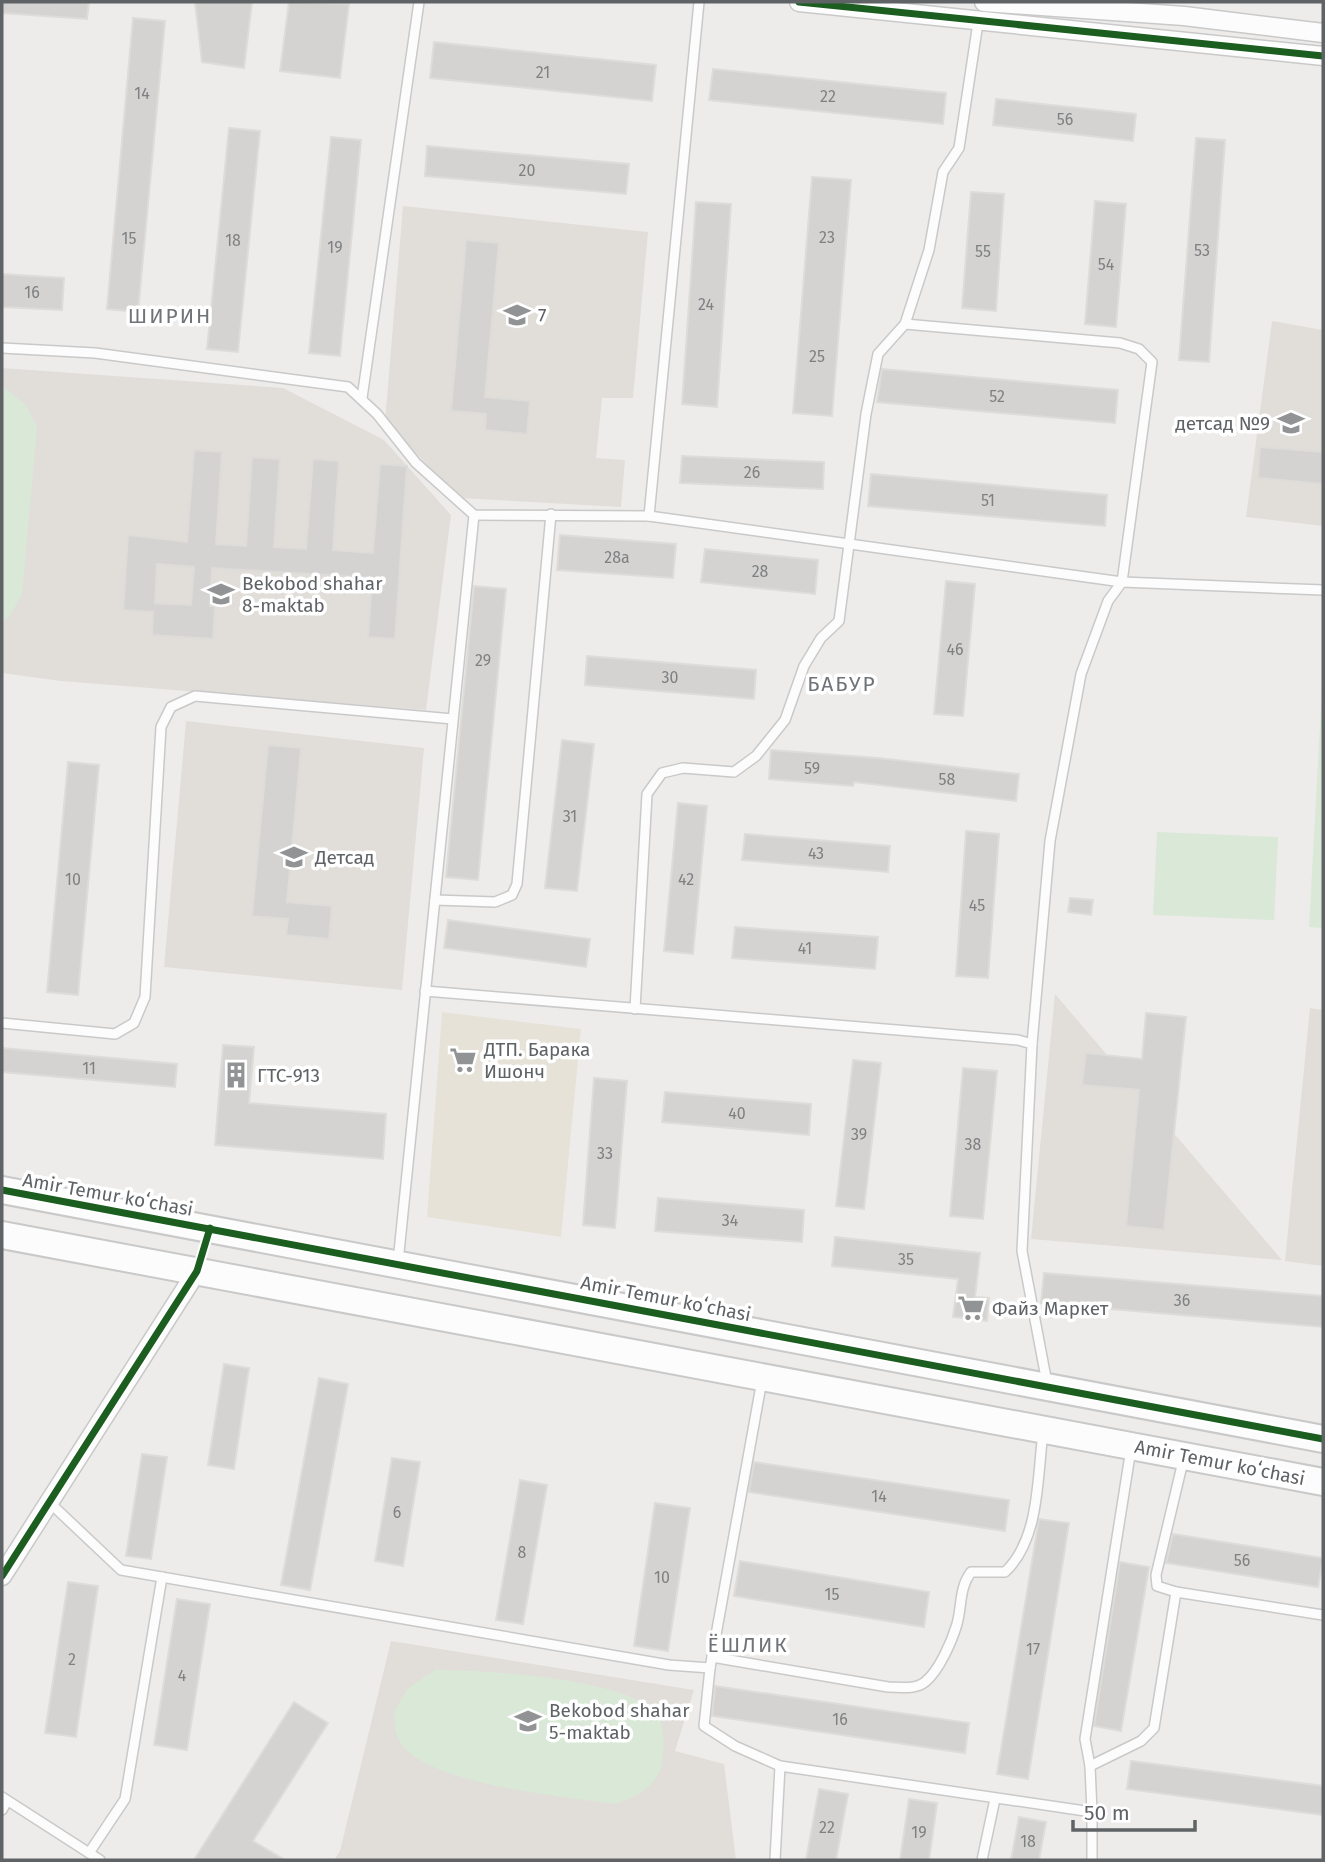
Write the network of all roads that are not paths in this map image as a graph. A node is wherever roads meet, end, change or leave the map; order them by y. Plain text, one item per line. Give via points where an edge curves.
1 (418, 2) edge
2 (699, 2) edge
3 (799, 2) edge
4 (984, 2) edge
5 (1089, 9) junction
6 (978, 23) junction
7 (1086, 33) junction
8 (1323, 33) edge
9 (1323, 56) edge
10 (905, 324) junction
11 (2, 348) edge
12 (362, 398) junction
13 (551, 514) junction
14 (474, 515) junction
15 (649, 516) junction
16 (851, 544) junction
17 (1122, 582) junction
18 (1323, 590) edge
19 (453, 719) junction
20 (435, 900) junction
21 (425, 992) junction
22 (635, 1009) junction
23 (2, 1023) edge
24 (1032, 1044) junction
25 (2, 1190) edge
26 (210, 1228) junction
27 (2, 1235) edge
28 (398, 1263) junction
29 (197, 1271) junction
30 (393, 1309) junction
31 (763, 1377) junction
32 (1048, 1386) junction
33 (1044, 1429) junction
34 (1323, 1439) edge
35 (1132, 1446) junction
36 (1184, 1455) junction
37 (1323, 1482) edge
38 (49, 1502) junction
39 (2, 1576) edge
40 (162, 1577) junction
41 (1176, 1592) junction
42 (1323, 1615) edge
43 (712, 1657) junction
44 (710, 1668) junction
45 (780, 1766) junction
46 (1090, 1766) junction
47 (5, 1799) edge
48 (995, 1799) junction
49 (2, 1810) edge
50 (1092, 1812) junction
51 (89, 1853) junction
52 (100, 1860) edge
53 (775, 1860) edge
54 (982, 1860) edge
55 (1092, 1860) edge

1 - 12 lane
2 - 15 lane
3 - 6 street
4 - 5 street
5 - 7 street
5 - 8 street
6 - 7 street
6 - 10 lane via 959,148 943,172 929,250
7 - 9 street
10 - 16 lane via 878,354
10 - 17 lane via 1120,343 1139,349 1152,362
11 - 12 lane via 94,354 348,387
12 - 14 lane via 416,463
13 - 14 lane
13 - 15 lane
13 - 20 lane via 517,884 512,895 495,902
14 - 19 lane
15 - 16 lane
16 - 17 lane
16 - 22 lane via 839,621 821,638 804,666 785,720 756,756 734,772 683,768 662,773 647,794
17 - 18 lane
17 - 24 lane via 1108,601 1081,674 1050,841
19 - 20 lane
19 - 23 lane via 195,696 171,707 161,727 145,997 134,1023 115,1034
20 - 21 lane
21 - 22 lane
21 - 28 lane
22 - 24 lane
24 - 32 lane via 1022,1251
25 - 26 street, Amir Temur koʻchasi
26 - 28 street, Amir Temur koʻchasi
26 - 29 street
27 - 29 street, Amir Temur koʻchasi
28 - 30 street
28 - 32 street, Amir Temur koʻchasi
29 - 30 street, Amir Temur koʻchasi
29 - 38 street
30 - 31 street, Amir Temur koʻchasi
31 - 33 street, Amir Temur koʻchasi
31 - 43 lane
32 - 33 street
32 - 34 street, Amir Temur koʻchasi
33 - 35 street, Amir Temur koʻchasi
33 - 43 lane via 1028,1539 1005,1572 971,1573 963,1583 957,1625 925,1683 888,1687
35 - 36 street, Amir Temur koʻchasi
35 - 46 lane via 1085,1740
36 - 37 street, Amir Temur koʻchasi
36 - 41 lane via 1156,1575 1157,1586
38 - 39 street
38 - 40 lane via 121,1570
40 - 44 lane via 655,1663
40 - 51 lane via 125,1799
41 - 42 lane
41 - 46 lane via 1154,1728 1141,1741
43 - 44 lane
44 - 45 lane via 704,1726
45 - 48 lane
45 - 53 lane
46 - 50 lane
47 - 49 lane
47 - 51 lane
48 - 50 lane
48 - 54 lane
50 - 55 lane
51 - 52 lane

